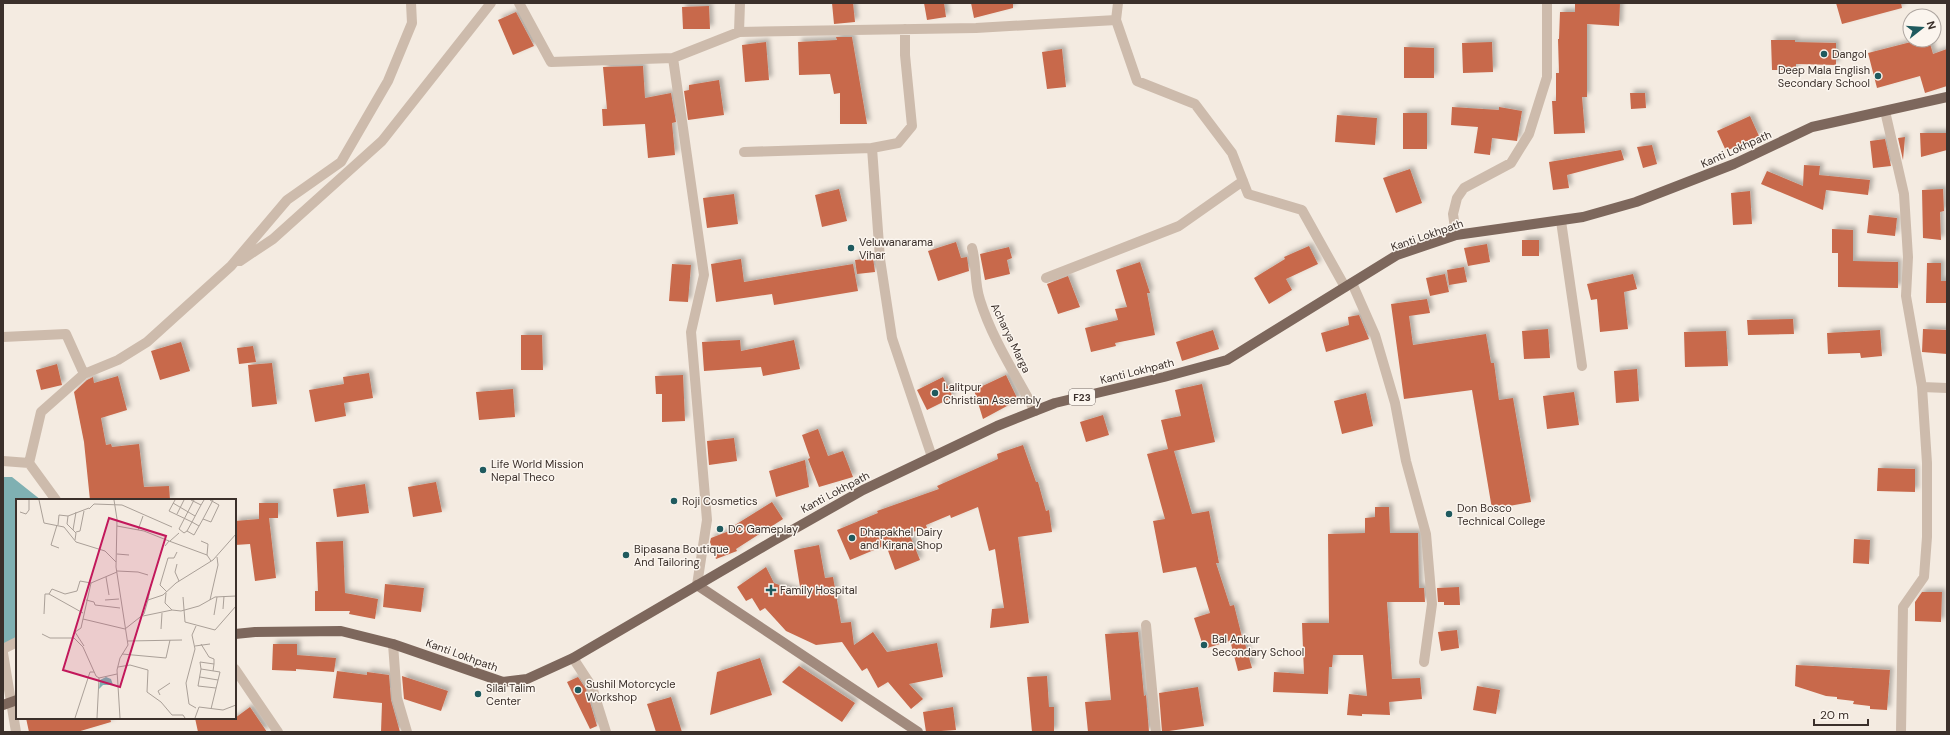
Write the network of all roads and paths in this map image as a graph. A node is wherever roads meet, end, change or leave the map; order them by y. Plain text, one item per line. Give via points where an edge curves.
1 (411, 3) edge
2 (491, 3) edge
3 (519, 3) edge
4 (740, 3) edge
5 (1118, 3) edge
6 (1547, 3) edge
7 (1116, 20) junction
8 (905, 29) junction
9 (739, 32) junction
10 (673, 58) junction
11 (1947, 97) edge
12 (1885, 111) junction
13 (872, 148) junction
14 (744, 152) dead end
15 (1243, 181) junction
16 (1561, 221) junction
17 (1456, 235) junction
18 (972, 248) dead end
19 (231, 266) junction
20 (1046, 278) dead end
21 (1348, 285) junction
22 (3, 338) edge
23 (1582, 366) dead end
24 (84, 374) junction
25 (1922, 387) junction
26 (1947, 388) edge
27 (1036, 411) junction
28 (932, 457) junction
29 (3, 461) edge
30 (29, 463) junction
31 (55, 499) edge
32 (697, 585) junction
33 (1146, 625) dead end
34 (236, 634) edge
35 (16, 643) edge
36 (393, 644) junction
37 (3, 650) edge
38 (3, 653) edge
39 (573, 658) junction
40 (1424, 662) dead end
41 (236, 670) edge
42 (10, 702) edge
43 (909, 728) edge
44 (16, 732) edge
45 (278, 732) edge
46 (408, 732) edge
47 (606, 732) edge
48 (918, 732) edge
49 (1156, 732) edge
50 (1901, 732) edge

1 - 19 street via 412,23 388,81 341,162 287,200
2 - 19 street via 382,141 273,239
3 - 10 street via 551,62
4 - 9 street
5 - 7 street
6 - 17 street via 1547,77 1528,134 1511,163 1464,188 1457,198 1453,214
7 - 8 street via 976,28
7 - 15 street via 1137,81 1195,104 1232,152
8 - 9 street
8 - 13 street via 912,126 898,143
9 - 10 street
10 - 32 street via 704,275 691,332 707,520
11 - 12 main road, Kanti Lokhpath / F23
12 - 16 main road, Kanti Lokhpath / F23 via 1812,127 1734,164 1636,202
12 - 25 street via 1904,194 1908,257 1906,296
13 - 14 street
13 - 28 street via 880,259 892,338
15 - 20 street via 1179,226
15 - 21 street via 1248,194 1302,210
16 - 17 main road, Kanti Lokhpath / F23
16 - 23 street
17 - 21 main road, Kanti Lokhpath / F23 via 1397,255
18 - 27 street, Acharya Marga via 980,300 996,338
19 - 24 street via 147,342 118,360
21 - 27 main road, Kanti Lokhpath / F23 via 1227,360 1055,403
21 - 40 street via 1375,335 1395,403 1406,461 1426,534 1432,604
22 - 24 street via 66,334
24 - 30 street via 40,412
25 - 26 street
25 - 50 street via 1927,537 1924,577 1903,607
27 - 28 main road, Kanti Lokhpath / F23 via 997,426
28 - 32 main road, Kanti Lokhpath / F23 via 856,494
29 - 30 street
30 - 31 street
32 - 39 main road, Kanti Lokhpath / F23
32 - 43 main road
33 - 49 street
34 - 36 main road, Kanti Lokhpath / F23 via 341,631
35 - 37 street
36 - 39 main road, Kanti Lokhpath / F23 via 503,682 527,678
36 - 46 street via 397,698
38 - 42 street
39 - 47 street via 592,687
41 - 45 street
42 - 44 street
43 - 48 main road

